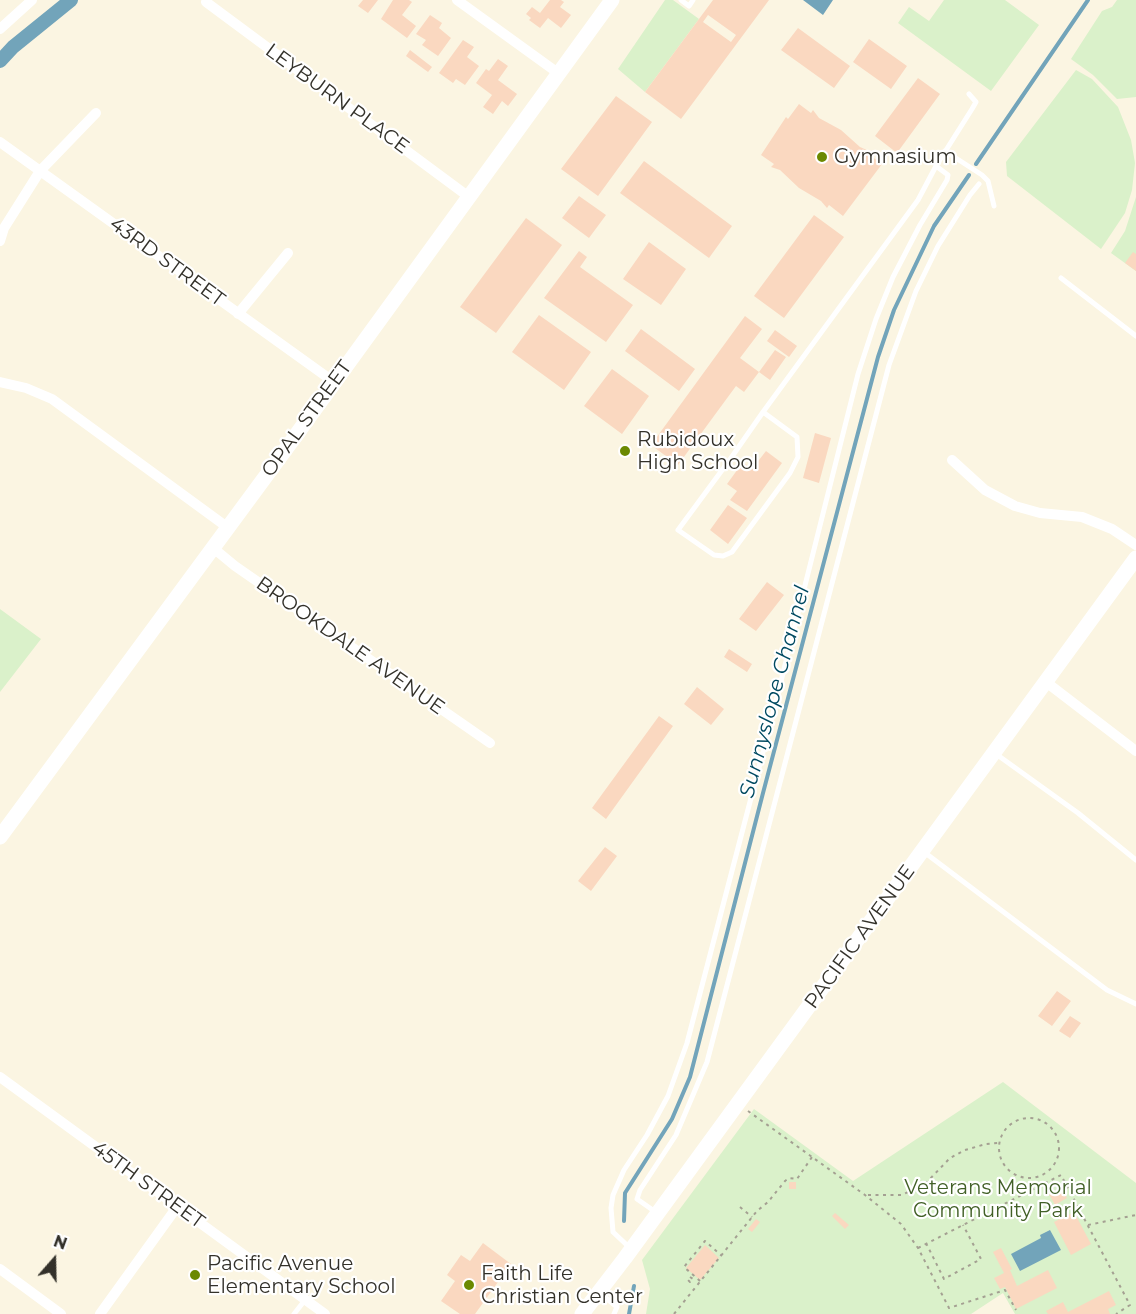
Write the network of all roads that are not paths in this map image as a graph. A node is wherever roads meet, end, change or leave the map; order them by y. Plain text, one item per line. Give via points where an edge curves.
1 (32, 0) edge
2 (457, 0) edge
3 (612, 0) edge
4 (681, 0) edge
5 (693, 0) edge
6 (206, 2) dead end
7 (0, 29) edge
8 (558, 73) junction
9 (969, 94) dead end
10 (96, 113) dead end
11 (0, 142) edge
12 (945, 151) junction
13 (936, 166) junction
14 (40, 171) junction
15 (979, 184) dead end
16 (469, 196) junction
17 (994, 206) dead end
18 (0, 240) edge
19 (288, 253) dead end
20 (1061, 278) dead end
21 (238, 314) junction
22 (1136, 336) edge
23 (0, 382) edge
24 (334, 382) junction
25 (763, 412) junction
26 (952, 460) dead end
27 (227, 527) junction
28 (1136, 545) edge
29 (212, 548) junction
30 (1136, 558) edge
31 (1046, 682) junction
32 (490, 743) dead end
33 (1136, 751) edge
34 (995, 753) junction
35 (0, 837) edge
36 (923, 850) junction
37 (1136, 860) edge
38 (1136, 1004) edge
39 (0, 1077) edge
40 (177, 1207) junction
41 (657, 1214) junction
42 (632, 1249) junction
43 (0, 1269) edge
44 (598, 1293) junction
45 (305, 1300) junction
46 (61, 1314) edge
47 (100, 1314) edge
48 (294, 1314) edge
49 (325, 1314) edge
50 (582, 1314) edge
51 (614, 1314) edge

1 - 7 street
2 - 8 street
3 - 8 street, OPAL STREET
4 - 5 lane via 689,6
6 - 16 street, LEYBURN PLACE
8 - 16 street, OPAL STREET
9 - 12 lane via 976,102
10 - 14 street
11 - 14 street, 43RD STREET
12 - 13 lane
12 - 17 lane via 988,181
13 - 25 lane via 918,200
13 - 42 lane via 948,176 947,180 893,277 858,374 687,1042 668,1096 613,1195 613,1232
14 - 18 street
14 - 21 street, 43RD STREET
15 - 41 lane via 938,246 916,291 889,365 707,1062 676,1135 637,1199
16 - 24 street, OPAL STREET
19 - 21 street
20 - 22 lane
21 - 24 street, 43RD STREET
23 - 27 street via 52,399
24 - 27 street, OPAL STREET
25 - 25 lane via 797,437 798,457 732,552 714,555 678,530
26 - 28 street via 985,490 1015,506 1082,517 1112,529
27 - 29 street, OPAL STREET
29 - 32 street, BROOKDALE AVENUE
29 - 35 street, OPAL STREET
30 - 31 street, PACIFIC AVENUE
31 - 33 street
31 - 34 street, PACIFIC AVENUE
34 - 36 street, PACIFIC AVENUE
34 - 37 lane
36 - 38 lane via 1107,990
36 - 41 street, PACIFIC AVENUE
39 - 40 street, 45TH STREET
40 - 45 street, 45TH STREET
40 - 47 street
41 - 42 street, PACIFIC AVENUE
42 - 44 street, PACIFIC AVENUE
43 - 46 street
44 - 50 street, PACIFIC AVENUE
44 - 51 lane via 617,1306
45 - 48 lane
45 - 49 street, 45TH STREET

